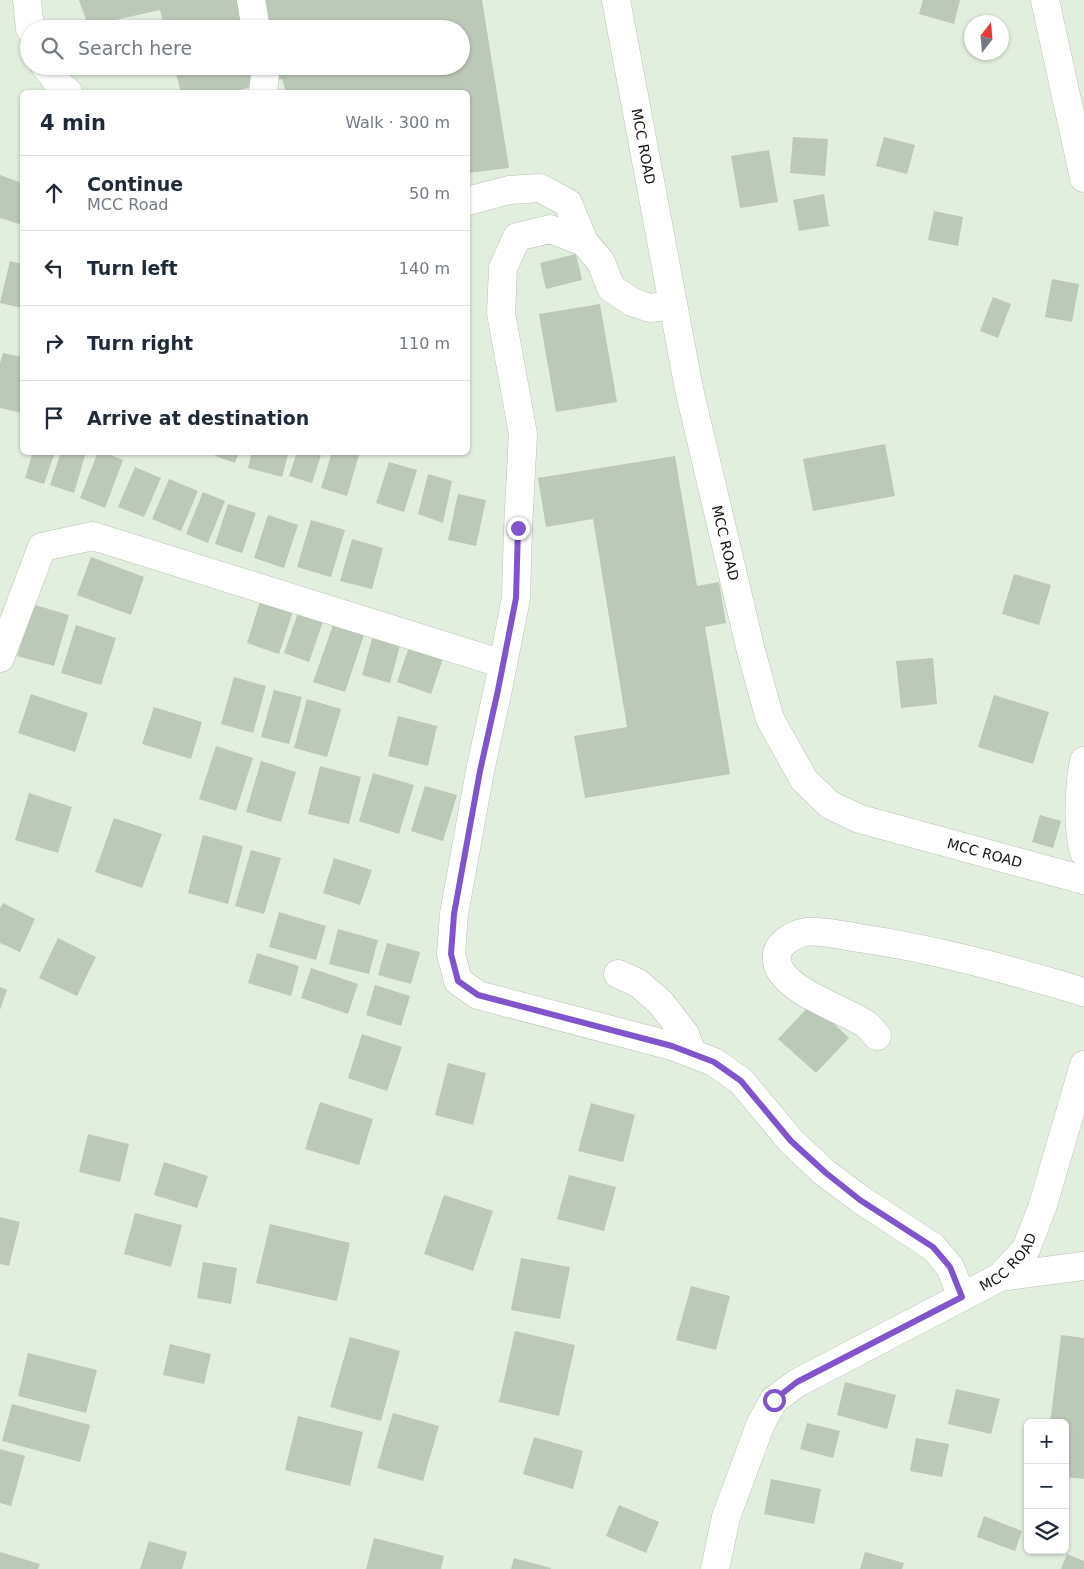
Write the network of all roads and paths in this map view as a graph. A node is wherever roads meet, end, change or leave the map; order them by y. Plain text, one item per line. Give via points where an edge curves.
1 (27, 0) edge
2 (251, 0) edge
3 (616, 0) edge
4 (1045, 0) edge
5 (29, 20) edge
6 (254, 20) edge
7 (52, 75) edge
8 (264, 75) edge
9 (65, 90) edge
10 (262, 90) edge
11 (1084, 178) edge
12 (470, 200) edge
13 (584, 242) junction
14 (673, 304) junction
15 (0, 658) edge
16 (503, 664) junction
17 (1084, 761) edge
18 (1084, 852) edge
19 (1084, 880) edge
20 (618, 974) dead end
21 (1084, 992) edge
22 (877, 1036) dead end
23 (692, 1052) junction
24 (1084, 1065) edge
25 (1084, 1266) edge
26 (1000, 1277) junction
27 (962, 1297) junction
28 (715, 1569) edge

1 - 5 street
2 - 6 street
3 - 14 street, MCC ROAD
4 - 11 street
7 - 9 street
8 - 10 street
12 - 13 street via 509,190 540,188 568,203
13 - 14 street via 601,262 611,288 632,302 650,308
13 - 16 street via 550,229 517,237 504,268 501,313 523,434 516,598
14 - 19 street, MCC ROAD via 689,389 750,651 770,719 804,780 830,806 860,819
15 - 16 street via 42,547 93,536
16 - 23 street via 454,914 451,954 458,981 478,995
17 - 18 street via 1080,780
20 - 23 street via 638,983 660,1002 685,1034
21 - 22 street via 960,956 885,941 806,932 789,939 779,948 776,960 781,972 801,990 868,1026
23 - 27 street via 714,1062 741,1081 791,1141 826,1173 860,1200 933,1247 950,1267
24 - 26 street, MCC ROAD via 1042,1208 1026,1249
25 - 26 street
26 - 27 street, MCC ROAD
27 - 28 street, MCC ROAD via 797,1382 774,1400 761,1423 726,1517

